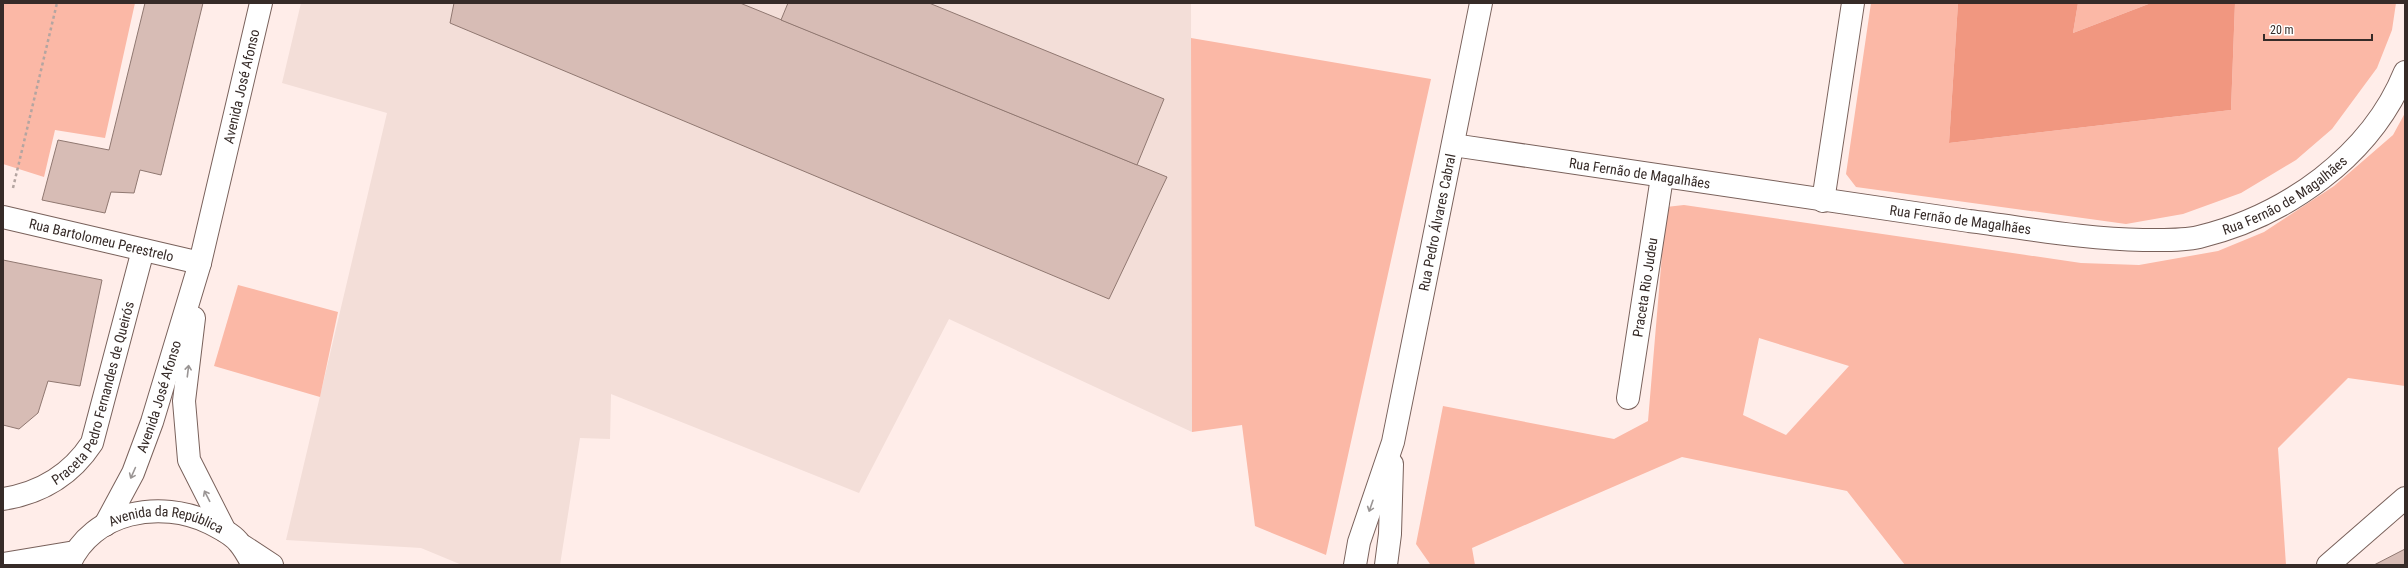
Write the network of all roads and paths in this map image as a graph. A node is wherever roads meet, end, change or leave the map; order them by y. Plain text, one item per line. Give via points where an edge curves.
1 (57, 3) edge
2 (261, 3) edge
3 (1481, 3) edge
4 (1853, 3) edge
5 (2405, 72) edge
6 (1453, 145) junction
7 (1662, 177) junction
8 (1823, 201) junction
9 (4, 218) edge
10 (143, 250) junction
11 (200, 263) junction
12 (1628, 398) dead end
13 (1393, 442) junction
14 (2405, 498) edge
15 (3, 499) edge
16 (105, 525) junction
17 (233, 537) junction
18 (72, 559) edge
19 (3, 564) edge
20 (253, 565) edge
21 (272, 565) edge
22 (1355, 565) edge
23 (1386, 565) edge
24 (2328, 565) edge

1 - 9 path
2 - 11 street, Avenida José Afonso
3 - 6 street, Rua Pedro Álvares Cabral
4 - 8 street
5 - 8 street, Rua Fernão de Magalhães via 2396,93 2340,163 2272,212 2197,238 2108,239
6 - 7 street, Rua Fernão de Magalhães
6 - 13 street, Rua Pedro Álvares Cabral
7 - 8 street, Rua Fernão de Magalhães
7 - 12 street, Praceta Rio Judeu
9 - 10 street, Rua Bartolomeu Perestrelo
10 - 11 street, Rua Bartolomeu Perestrelo
10 - 15 street, Praceta Pedro Fernandes de Queirós via 92,443 81,460 50,484
11 -> 16 street, Avenida José Afonso via 139,459
17 -> 11 street, Avenida José Afonso via 189,460 185,431 184,401
13 -> 22 street, Rua Pedro Álvares Cabral via 1359,542
13 - 23 street, Rua Pedro Álvares Cabral via 1390,534
14 - 24 street
16 - 17 street, Avenida da República via 133,513 162,510 197,517
16 - 18 street, Avenida da República via 89,536
17 - 20 street, Avenida da República
17 - 21 street
18 - 19 street, Avenida da República

